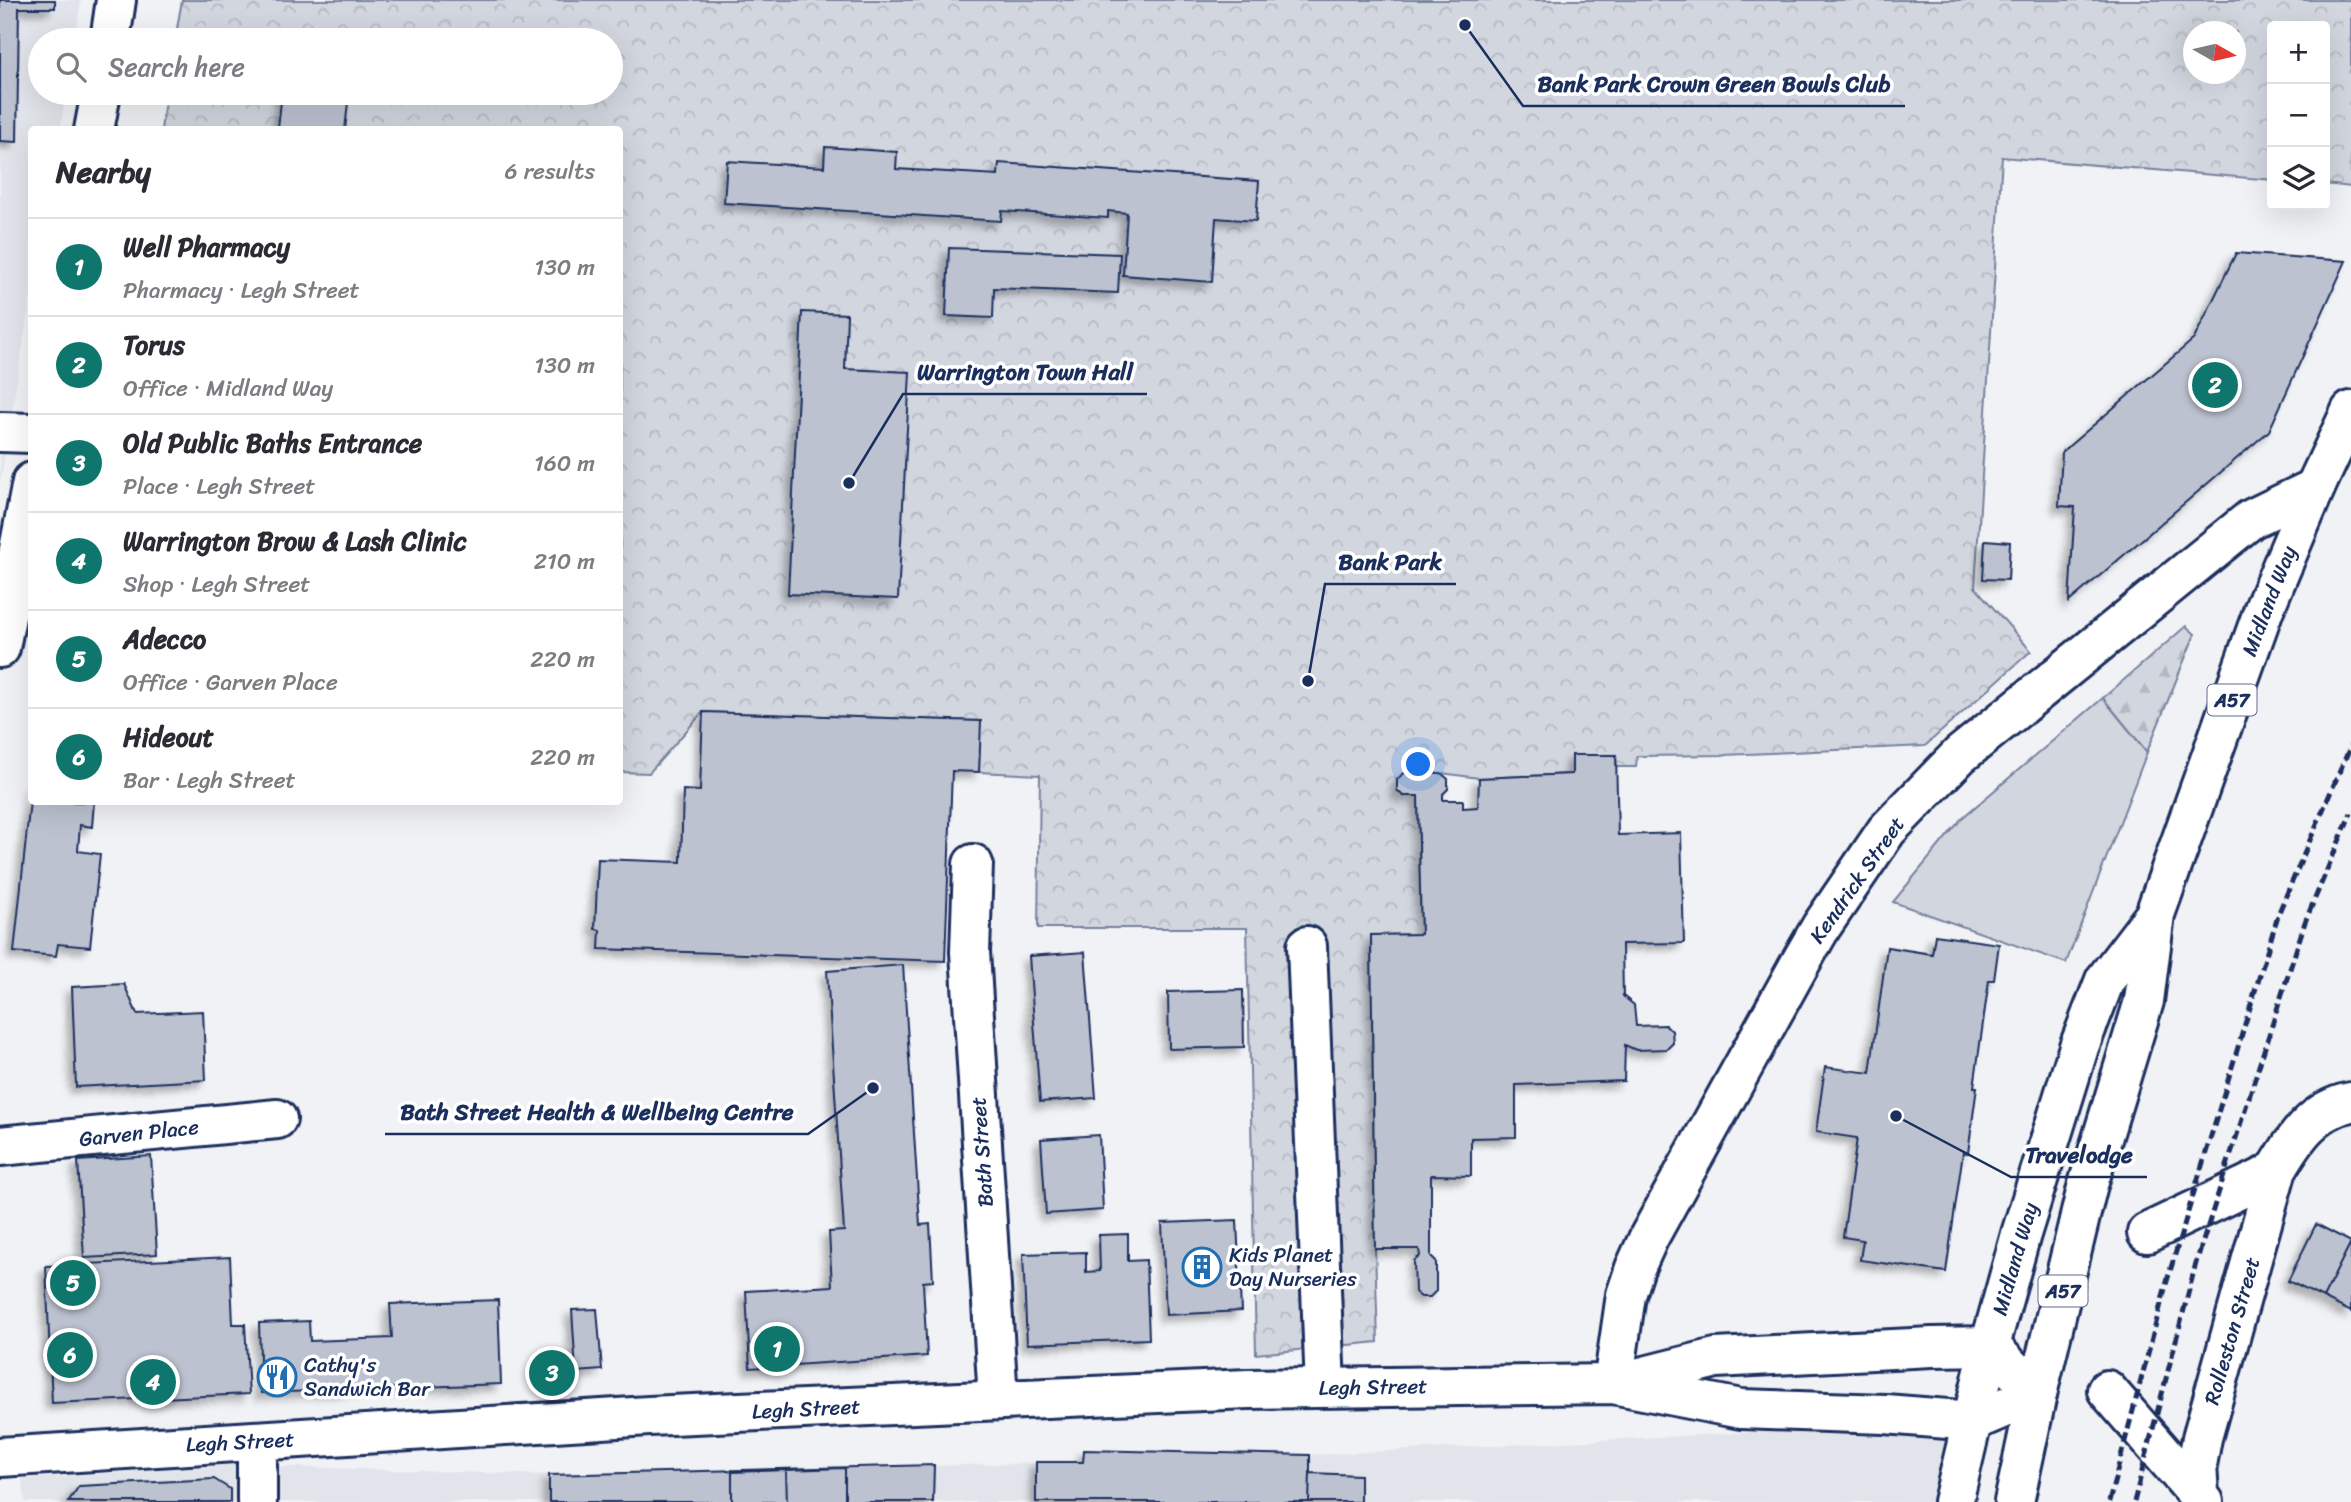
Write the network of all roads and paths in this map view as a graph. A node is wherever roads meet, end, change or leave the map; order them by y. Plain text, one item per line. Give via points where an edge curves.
1 (116, 0) edge
2 (112, 28) edge
3 (99, 105) edge
4 (95, 126) edge
5 (2351, 411) edge
6 (0, 432) edge
7 (28, 433) edge
8 (2315, 488) junction
9 (28, 503) edge
10 (0, 649) edge
11 (972, 864) dead end
12 (2155, 914) junction
13 (1307, 946) dead end
14 (2351, 1102) edge
15 (277, 1119) dead end
16 (0, 1146) edge
17 (2277, 1168) junction
18 (2147, 1233) dead end
19 (1990, 1346) junction
20 (1613, 1384) junction
21 (1325, 1388) junction
22 (2107, 1390) dead end
23 (2037, 1394) junction
24 (998, 1399) junction
25 (1973, 1421) junction
26 (257, 1441) junction
27 (0, 1457) edge
28 (2201, 1499) edge
29 (257, 1502) edge
30 (1953, 1502) edge
31 (2014, 1502) edge

1 - 2 main road
3 - 4 main road
5 - 8 main road, Midland Way / A57
6 - 7 main road
8 - 12 main road, Midland Way / A57 via 2264,609
8 - 20 main road, Kendrick Street via 2251,519 1960,755 1887,830 1801,960 1650,1237 1626,1295
9 - 10 main road
11 - 24 main road, Bath Street via 987,906 971,965
12 - 19 main road, Midland Way / A57 via 2105,980 2079,1048
12 - 23 main road, Midland Way / A57 via 2144,1001 2087,1188
13 - 21 main road
14 - 17 main road, Rolleston Street via 2324,1112 2307,1125
15 - 16 main road, Garven Place
17 - 18 main road, Rolleston Street
17 - 28 main road, Rolleston Street via 2202,1438 2197,1465
19 - 20 main road, Legh Street via 1716,1358
19 - 23 main road
19 - 25 main road, Midland Way / A57
20 - 21 main road, Legh Street
20 - 25 main road, Legh Street via 1741,1409
21 - 24 main road, Legh Street
22 - 28 main road
23 - 25 main road, Legh Street
23 - 31 main road, Midland Way / A57
24 - 26 main road, Legh Street
25 - 30 main road, Midland Way / A57
26 - 27 main road, Legh Street
26 - 29 main road

